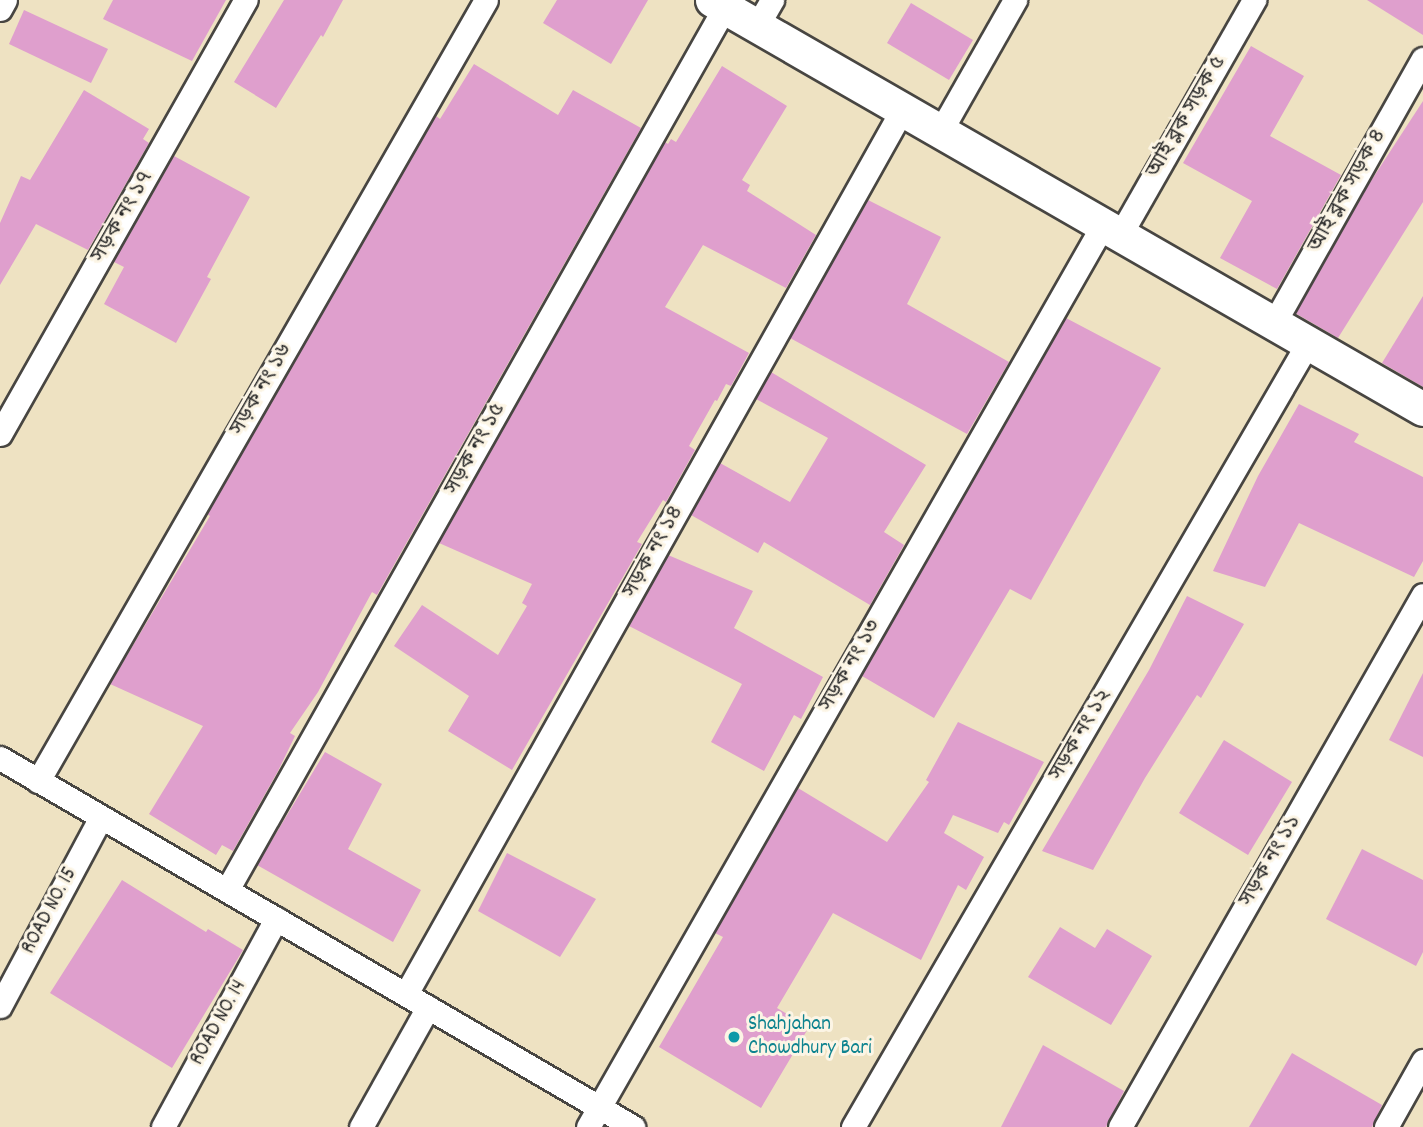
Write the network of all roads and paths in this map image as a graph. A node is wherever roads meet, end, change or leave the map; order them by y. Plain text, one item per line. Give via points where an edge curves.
1 (5, 0) edge
2 (246, 0) edge
3 (486, 0) edge
4 (1015, 0) edge
5 (1254, 0) edge
6 (719, 4) edge
7 (0, 9) edge
8 (764, 13) edge
9 (1423, 59) edge
10 (902, 110) junction
11 (940, 132) junction
12 (1111, 230) junction
13 (1274, 323) junction
14 (1308, 343) junction
15 (1423, 409) edge
16 (0, 434) edge
17 (1423, 595) edge
18 (0, 758) edge
19 (38, 781) junction
20 (101, 817) junction
21 (227, 890) junction
22 (276, 919) junction
23 (405, 995) junction
24 (0, 1006) edge
25 (428, 1007) junction
26 (1423, 1061) edge
27 (594, 1117) edge
28 (163, 1127) edge
29 (361, 1127) edge
30 (633, 1127) edge
31 (853, 1127) edge
32 (1120, 1127) edge
33 (1385, 1127) edge

1 - 7 street
2 - 16 street, সড়ক নং ১৭
3 - 19 street, সড়ক নং ১৬
4 - 11 street
5 - 12 street, আই ব্লক সড়ক ৫
6 - 8 street
6 - 21 street, সড়ক নং ১৫
8 - 10 street
9 - 13 street, আই ব্লক সড়ক ৪
10 - 11 street
10 - 23 street, সড়ক নং ১৪
11 - 12 street
12 - 13 street
12 - 27 street, সড়ক নং ১৩
13 - 14 street
14 - 15 street
14 - 31 street, সড়ক নং ১২
17 - 32 street, সড়ক নং ১১
18 - 19 street
19 - 20 street
20 - 21 street
20 - 24 street, ROAD NO. 15
21 - 22 street
22 - 23 street
22 - 28 street, ROAD NO. 14
23 - 25 street
25 - 27 street
25 - 29 street
26 - 33 street
27 - 30 street

